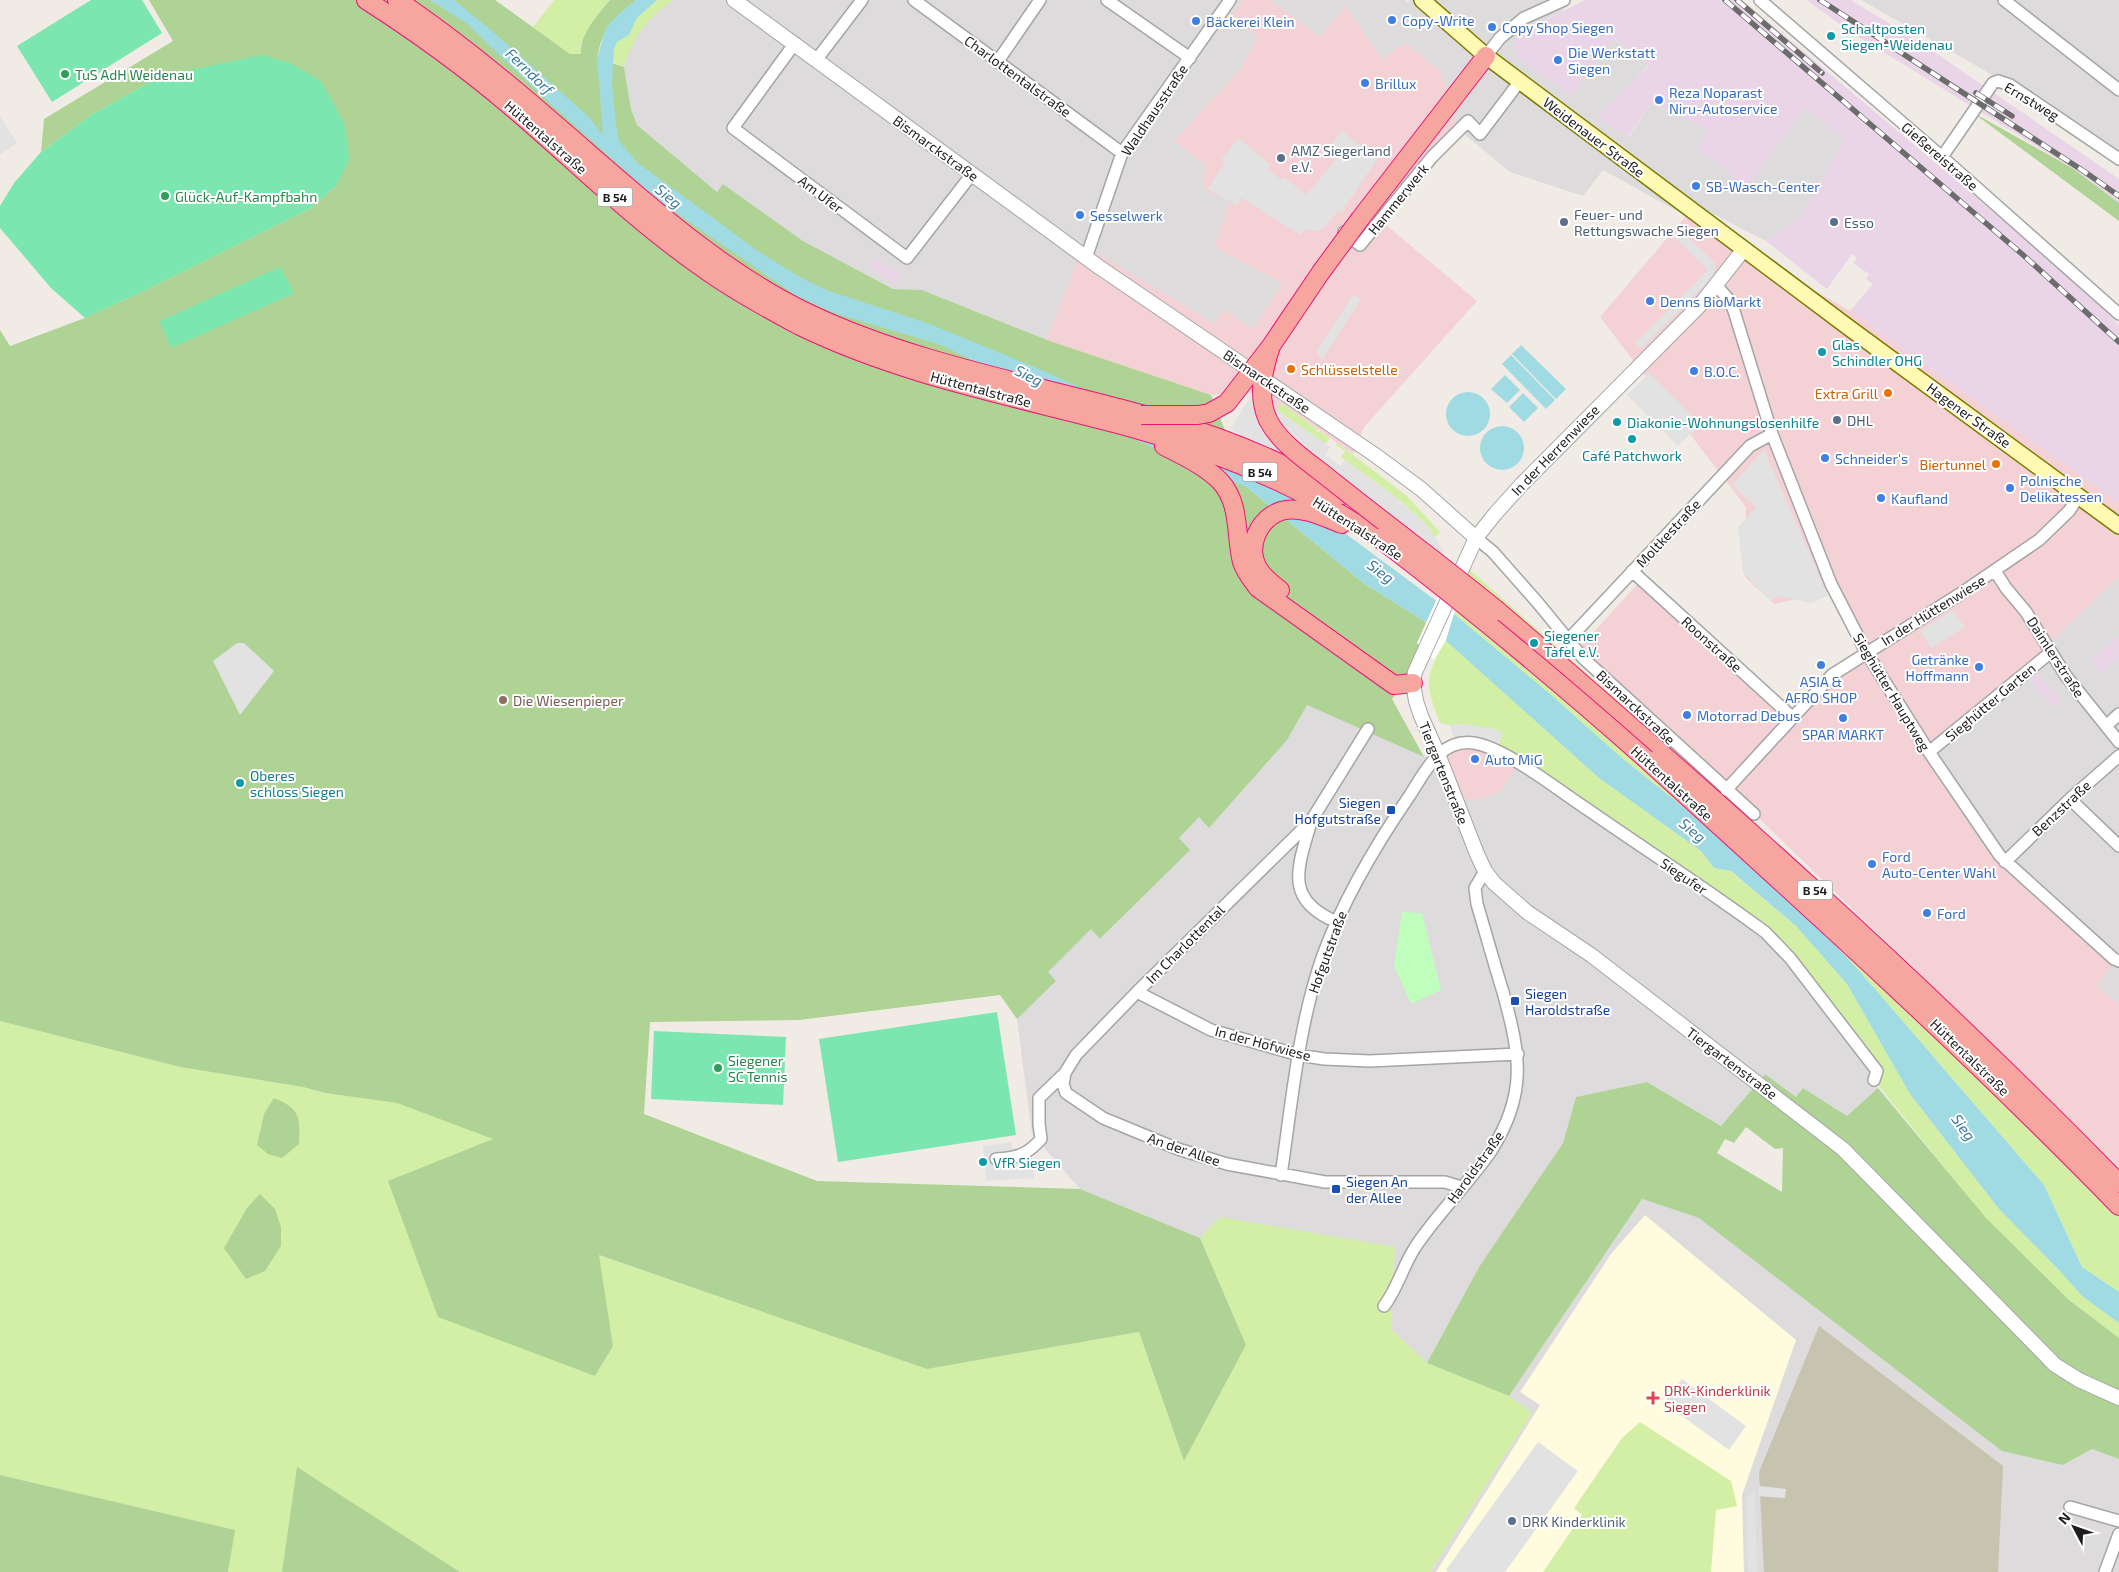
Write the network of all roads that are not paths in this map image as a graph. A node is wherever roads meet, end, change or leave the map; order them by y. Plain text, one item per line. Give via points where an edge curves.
1 (366, 0) edge
2 (397, 0) edge
3 (734, 0) edge
4 (862, 0) edge
5 (914, 0) edge
6 (1040, 0) edge
7 (1107, 0) edge
8 (1230, 0) edge
9 (1422, 0) edge
10 (1564, 0) edge
11 (1760, 0) edge
12 (2004, 0) edge
13 (795, 43) junction
14 (1486, 56) junction
15 (1190, 58) junction
16 (817, 60) junction
17 (998, 61) junction
18 (1520, 81) junction
19 (2119, 90) edge
20 (1122, 153) junction
21 (1942, 157) junction
22 (2119, 159) edge
23 (972, 174) junction
24 (1744, 249) junction
25 (1086, 258) junction
26 (1771, 269) joint
27 (1716, 285) junction
28 (2119, 314) edge
29 (1271, 346) junction
30 (1248, 369) junction
31 (1136, 421) junction
32 (1772, 434) junction
33 (2079, 496) junction
34 (1375, 515) junction
35 (2119, 526) edge
36 (1379, 538) junction
37 (1476, 538) junction
38 (1632, 571) junction
39 (1995, 571) junction
40 (1569, 639) junction
41 (1866, 652) junction
42 (2051, 652) junction
43 (1413, 683) junction
44 (2119, 714) edge
45 (1792, 717) junction
46 (2106, 726) junction
47 (1368, 729) dead end
48 (2119, 742) edge
49 (1929, 752) junction
50 (1438, 754) junction
51 (2119, 756) edge
52 (1726, 790) junction
53 (2070, 799) junction
54 (1754, 814) dead end
55 (1311, 821) junction
56 (2119, 846) edge
57 (2005, 862) junction
58 (1485, 871) junction
59 (1337, 922) junction
60 (2119, 961) edge
61 (1137, 992) junction
62 (1518, 1054) junction
63 (1299, 1055) junction
64 (1065, 1073) junction
65 (1874, 1080) dead end
66 (996, 1159) dead end
67 (1281, 1175) junction
68 (2119, 1183) edge
69 (1462, 1187) junction
70 (2119, 1206) edge
71 (1384, 1306) dead end
72 (2119, 1398) edge
73 (2070, 1507) dead end
74 (2119, 1521) edge
75 (2119, 1534) edge
76 (2105, 1572) edge

1 - 31 highway, Hüttentalstraße / B 54 via 458,63 669,243 751,299 800,325 884,362 943,380
2 - 31 highway, Hüttentalstraße / B 54 via 483,62 679,230 758,285 806,312 890,346
3 - 13 street, Bismarckstraße
4 - 16 street
5 - 17 street, Charlottentalstraße
6 - 17 street
7 - 15 street
8 - 15 street, Waldhausstraße
9 - 14 main road, Weidenauer Straße
10 - 14 street via 1524,18 1500,38
11 - 21 street, Gießereistraße
12 - 19 street
13 - 16 street, Bismarckstraße
13 - 23 street, Am Ufer via 733,128 907,258
14 - 18 main road, Weidenauer Straße
14 - 29 highway, bridge via 1320,272
15 - 20 street, Waldhausstraße
16 - 23 street, Bismarckstraße
17 - 20 street, Charlottentalstraße
18 - 24 main road, Weidenauer Straße
18 - 30 street, Hammerwerk via 1480,134 1468,121 1450,138 1360,245 1342,230
20 - 25 street, Waldhausstraße
21 - 22 street, Ernstweg via 1992,83 1998,81 2010,85
21 - 28 street, Gießereistraße
23 - 25 street, Bismarckstraße
24 - 26 main road, Weidenauer Straße
24 - 27 street, In der Herrenwiese
25 - 30 street, Bismarckstraße
26 - 33 main road, Hagener Straße
27 - 32 street, Sieghütter Hauptweg via 1734,311
27 - 37 street, In der Herrenwiese via 1700,305 1522,484
29 - 31 highway, bridge via 1234,395 1219,409 1198,415
29 - 34 highway, bridge via 1265,364 1262,397 1273,428 1288,445
30 - 37 street, Bismarckstraße via 1404,476
31 - 34 highway, Hüttentalstraße / B 54, bridge via 1220,439 1255,452 1305,475
31 - 36 highway, Hüttentalstraße / B 54 via 1248,467 1319,501
31 - 43 highway via 1221,482 1231,499 1239,530 1242,563 1258,588 1394,685
32 - 38 street, Moltkestraße via 1750,446
32 - 41 street, Sieghütter Hauptweg via 1832,584
33 - 35 main road, Hagener Straße
33 - 39 street, In der Hüttenwiese via 2069,511 2039,540
34 - 68 highway, Hüttentalstraße / B 54, bridge via 1498,611 1842,914
36 - 43 highway via 1318,514 1290,510 1282,511 1265,522 1253,550 1265,577 1275,587
36 - 70 highway, Hüttentalstraße / B 54, bridge via 1476,614 1653,765 1904,994
37 - 40 street, Bismarckstraße via 1493,552
37 - 43 street, In der Herrenwiese, bridge via 1424,650
38 - 40 street, Moltkestraße
38 - 45 street, Roonstraße
39 - 41 street, In der Hüttenwiese
39 - 42 street, Daimlerstraße
40 - 52 street, Bismarckstraße via 1583,658
41 - 45 street, In der Hüttenwiese via 1832,675
41 - 49 street, Sieghütter Hauptweg
42 - 46 street, Daimlerstraße
42 - 49 street, Sieghütter Garten
43 - 50 street, Tiergartenstraße via 1421,716
44 - 46 street
45 - 52 street, In der Hüttenwiese
46 - 48 street, Daimlerstraße
47 - 55 street, Im Charlottental
49 - 57 street, Sieghütter Hauptweg
50 - 58 street, Tiergartenstraße
50 - 59 street, Hofgutstraße via 1370,855
50 - 65 street, Siegufer via 1450,746 1464,743 1495,750 1533,772 1765,932 1790,958 1877,1071
51 - 53 street, Benzstraße
52 - 54 street, Bismarckstraße
53 - 56 street
53 - 57 street, Benzstraße
55 - 59 street, Im Charlottental via 1297,876 1302,896 1322,916
55 - 61 street, Im Charlottental
57 - 60 street, Sieghütter Hauptweg
58 - 62 street, Haroldstraße via 1475,888
58 - 72 street, Tiergartenstraße via 1506,895 1527,912 1591,955 1843,1149 2055,1365
59 - 63 street, Hofgutstraße via 1313,989
61 - 63 street, In der Hofwiese via 1211,1030
61 - 64 street, Im Charlottental via 1076,1055
62 - 63 street, In der Hofwiese via 1370,1061
62 - 69 street, Haroldstraße via 1517,1084 1509,1116 1489,1153
63 - 67 street, Hofgutstraße
64 - 66 street via 1039,1098 1041,1139 1032,1149 1015,1158
64 - 67 street, An der Allee via 1063,1084 1066,1094 1103,1118 1178,1149 1227,1164
67 - 69 street, An der Allee via 1325,1182 1445,1182
69 - 71 street, Haroldstraße via 1415,1247
73 - 74 street
75 - 76 street

